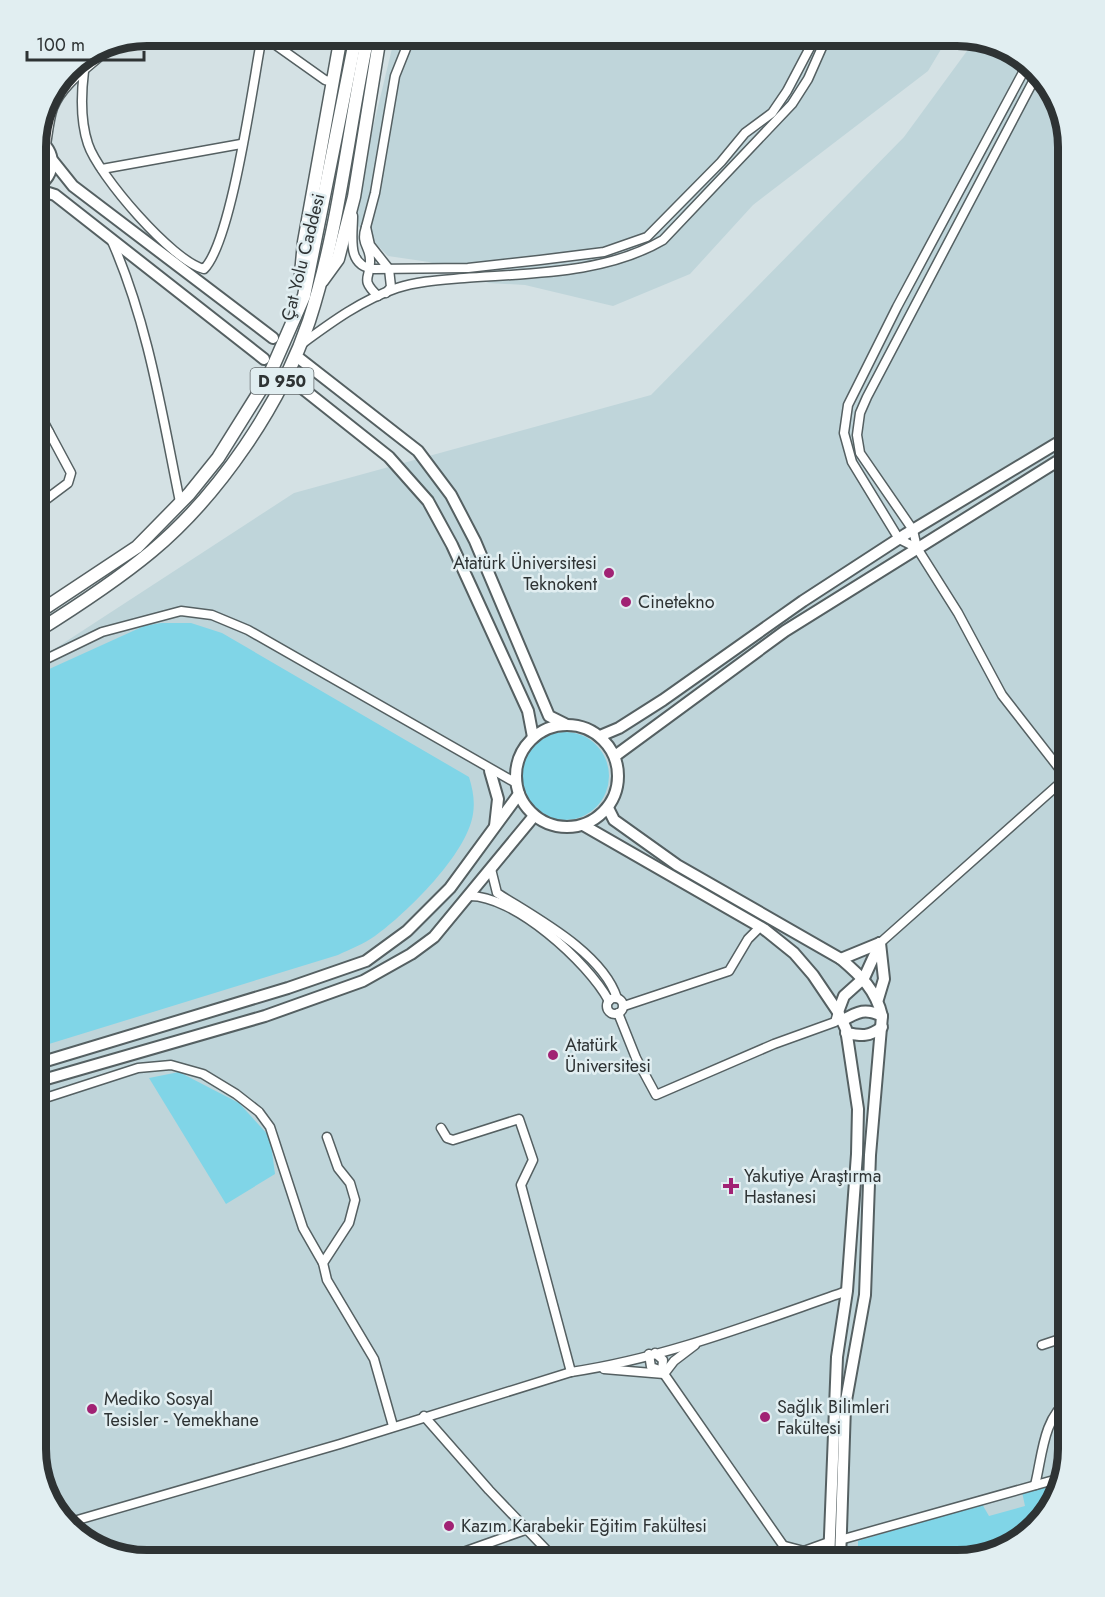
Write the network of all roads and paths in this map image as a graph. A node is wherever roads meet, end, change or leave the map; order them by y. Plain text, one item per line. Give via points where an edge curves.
1 (260, 46) edge
2 (277, 46) edge
3 (339, 46) edge
4 (354, 46) edge
5 (366, 46) edge
6 (378, 46) edge
7 (407, 46) edge
8 (810, 47) edge
9 (822, 47) edge
10 (92, 64) edge
11 (84, 71) junction
12 (1024, 71) edge
13 (1033, 80) edge
14 (333, 82) junction
15 (63, 92) edge
16 (750, 130) junction
17 (740, 138) junction
18 (759, 141) junction
19 (241, 144) junction
20 (750, 150) junction
21 (47, 151) edge
22 (53, 161) junction
23 (102, 169) junction
24 (47, 179) edge
25 (47, 192) edge
26 (354, 197) junction
27 (366, 227) junction
28 (110, 237) junction
29 (368, 268) junction
30 (389, 269) junction
31 (318, 286) junction
32 (382, 294) junction
33 (298, 308) junction
34 (273, 338) dead end
35 (298, 354) junction
36 (264, 359) tunnel mouth
37 (297, 384) tunnel mouth
38 (47, 428) edge
39 (49, 432) joint
40 (1058, 443) edge
41 (1058, 461) edge
42 (47, 499) edge
43 (180, 502) junction
44 (913, 530) junction
45 (898, 539) junction
46 (917, 548) junction
47 (47, 607) edge
48 (47, 625) edge
49 (47, 659) edge
50 (565, 724) junction
51 (533, 736) junction
52 (600, 736) junction
53 (615, 756) junction
54 (1058, 765) edge
55 (490, 771) junction
56 (1058, 787) edge
57 (517, 789) junction
58 (608, 808) junction
59 (534, 816) junction
60 (582, 825) junction
61 (494, 827) junction
62 (491, 869) junction
63 (468, 896) junction
64 (760, 927) junction
65 (880, 943) junction
66 (841, 959) junction
67 (864, 978) junction
68 (613, 999) junction
69 (878, 999) junction
70 (621, 1010) junction
71 (838, 1018) junction
72 (882, 1022) junction
73 (846, 1033) junction
74 (46, 1061) edge
75 (46, 1079) edge
76 (46, 1098) edge
77 (441, 1128) dead end
78 (327, 1137) dead end
79 (323, 1263) junction
80 (847, 1291) junction
81 (1058, 1340) edge
82 (700, 1341) junction
83 (1042, 1345) dead end
84 (652, 1353) junction
85 (598, 1368) junction
86 (571, 1372) junction
87 (663, 1373) junction
88 (1058, 1412) edge
89 (424, 1416) junction
90 (393, 1426) junction
91 (1053, 1480) edge
92 (1035, 1485) junction
93 (75, 1519) edge
94 (528, 1529) junction
95 (834, 1541) junction
96 (785, 1546) junction
97 (469, 1550) edge
98 (547, 1550) edge
99 (787, 1550) edge
100 (800, 1550) edge
101 (807, 1550) edge
102 (832, 1550) edge
103 (837, 1550) edge

1 - 19 street
2 - 14 street
3 - 14 highway
4 - 33 highway, Çat Yolu Caddesi / D 950 via 304,296
5 - 31 highway, Çat Yolu Caddesi / D 950
6 - 26 highway
7 - 27 street via 395,76
8 - 16 street via 772,113
9 - 18 street via 792,104
10 - 11 street
11 - 15 street
11 - 23 street via 83,126
12 - 45 street via 897,307 846,413 844,433 852,462
13 - 44 street via 860,413 860,453
14 - 33 highway via 304,242
16 - 17 street
16 - 18 street
17 - 20 street
17 - 30 street via 647,237 630,245 604,252 468,268
18 - 20 street
19 - 23 street
19 - 23 street via 225,227 211,262 204,269 180,256 148,227
20 - 32 street via 663,240 646,250 585,267 442,279
21 - 22 main road
22 - 24 main road
22 - 34 main road via 73,186
25 - 28 main road
26 - 29 street via 353,251 356,262
26 - 31 highway via 338,259
27 - 29 street via 363,242 370,262
27 - 30 street via 370,244
28 - 36 main road
28 - 43 street via 137,315 166,426
29 - 30 street
29 - 32 street via 367,282
30 - 32 street via 391,287
31 - 35 highway, Çat Yolu Caddesi / D 950
32 - 35 street via 347,312
33 - 43 highway, Çat Yolu Caddesi / D 950 via 268,378 218,458
35 - 48 highway, Çat Yolu Caddesi / D 950 via 243,449 202,500 153,550
35 - 50 main road via 418,451 451,495 475,541 549,716
37 - 51 main road via 389,457 428,501 528,711
38 - 39 street
39 - 42 street via 71,473 68,483
40 - 44 main road
41 - 46 main road
43 - 47 highway, Çat Yolu Caddesi / D 950 via 137,547
44 - 45 main road
44 - 46 street
45 - 46 street
45 - 52 main road via 663,700
46 - 53 main road via 785,631
46 - 54 street via 1002,694
49 - 55 street via 102,632 180,611 212,615 248,630
50 - 51 main road
50 - 52 main road via 578,725
51 - 57 main road via 518,760
52 - 53 main road
53 - 58 main road via 619,772 617,789
55 - 57 street
55 - 61 main road via 498,799
56 - 65 street
57 - 59 main road
57 - 61 main road
58 - 60 main road
58 - 66 main road via 614,820 677,864
59 - 60 main road via 566,828
59 - 62 main road
60 - 64 main road
61 - 74 main road via 450,888 407,931 366,961
62 - 63 main road
62 - 68 street via 497,893 590,958 604,974
63 - 68 street via 484,896 503,903 574,954
63 - 75 main road via 434,937 363,981 265,1016
64 - 70 street via 729,971
64 - 71 main road via 794,953
65 - 66 main road
65 - 67 main road
65 - 69 main road via 884,979
66 - 67 main road
67 - 69 main road
67 - 71 main road via 844,996
68 - 70 street via 622,1001
68 - 70 street via 608,1009 612,1013
69 - 72 main road
70 - 71 street via 636,1058 656,1095
71 - 72 main road via 868,1010
71 - 73 main road
72 - 73 main road via 872,1035
72 - 95 main road via 870,1155 866,1294 845,1406
73 - 80 main road via 858,1108
76 - 79 street via 138,1068 171,1065 203,1074 259,1112 270,1127 303,1228
77 - 86 street via 453,1140 519,1119 533,1160 521,1185
78 - 79 street via 355,1200 349,1223
79 - 90 street via 327,1280 374,1359
80 - 82 street
80 - 95 main road via 837,1357
81 - 83 street
82 - 84 street
82 - 87 street
84 - 85 street
84 - 87 street via 663,1360
85 - 86 street
85 - 87 street
86 - 89 street
87 - 96 street
88 - 92 street via 1045,1439
89 - 90 street
89 - 94 street
90 - 93 street
91 - 92 street
92 - 95 street
94 - 97 street
94 - 98 street
95 - 101 street
95 - 102 main road
95 - 103 main road
96 - 99 street
96 - 100 street

